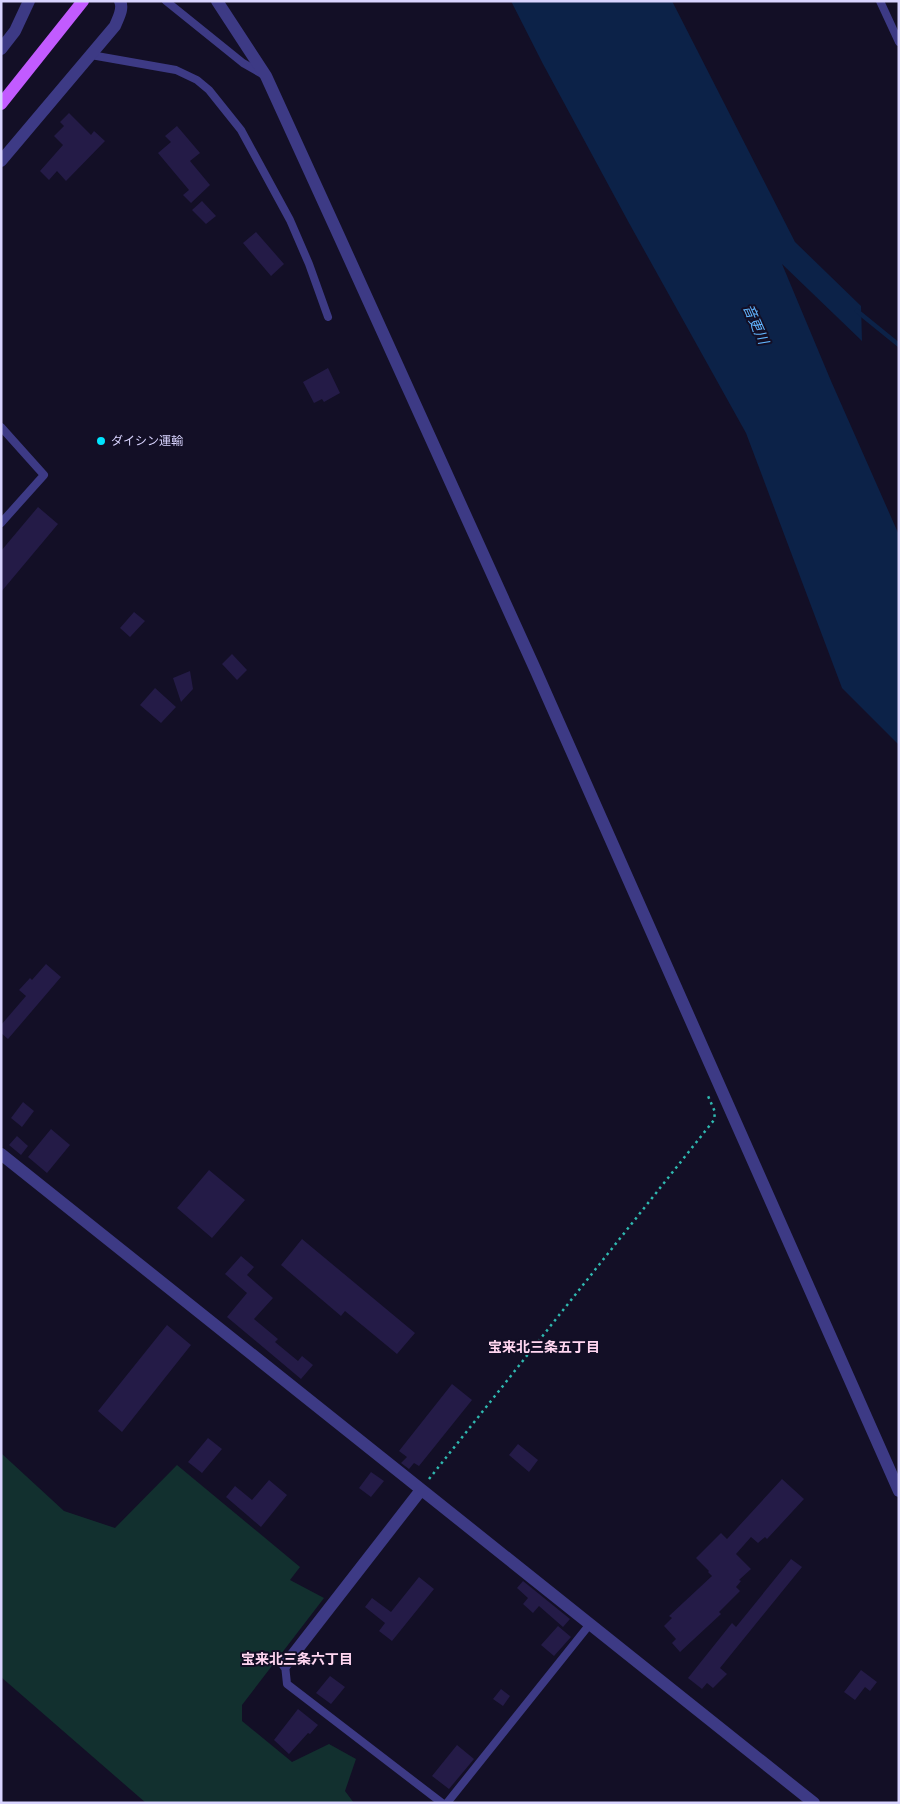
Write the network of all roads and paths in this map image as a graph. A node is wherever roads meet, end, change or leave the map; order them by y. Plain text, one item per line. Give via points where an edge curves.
1 (29, 1) edge
2 (83, 1) edge
3 (120, 1) edge
4 (166, 1) edge
5 (216, 1) edge
6 (880, 1) edge
7 (899, 42) edge
8 (1, 49) edge
9 (91, 55) junction
10 (266, 76) junction
11 (1, 104) edge
12 (1, 161) edge
13 (328, 317) dead end
14 (1, 427) edge
15 (1, 523) edge
16 (714, 1072) junction
17 (1, 1154) edge
18 (421, 1490) junction
19 (899, 1492) edge
20 (590, 1624) junction
21 (284, 1665) joint
22 (442, 1803) edge
23 (448, 1803) edge
24 (814, 1803) edge

1 - 8 street via 15,31
2 - 11 main road
3 - 9 street via 116,26
4 - 10 lane via 243,64
5 - 10 street
6 - 7 lane
9 - 12 street
9 - 13 lane via 176,70 209,90 241,130 290,220
10 - 16 street
14 - 15 lane via 44,475
16 - 18 path via 705,1089 715,1112 714,1120
16 - 19 street
17 - 18 street
18 - 20 street
18 - 21 street
20 - 23 lane
20 - 24 street
21 - 22 lane via 286,1684

